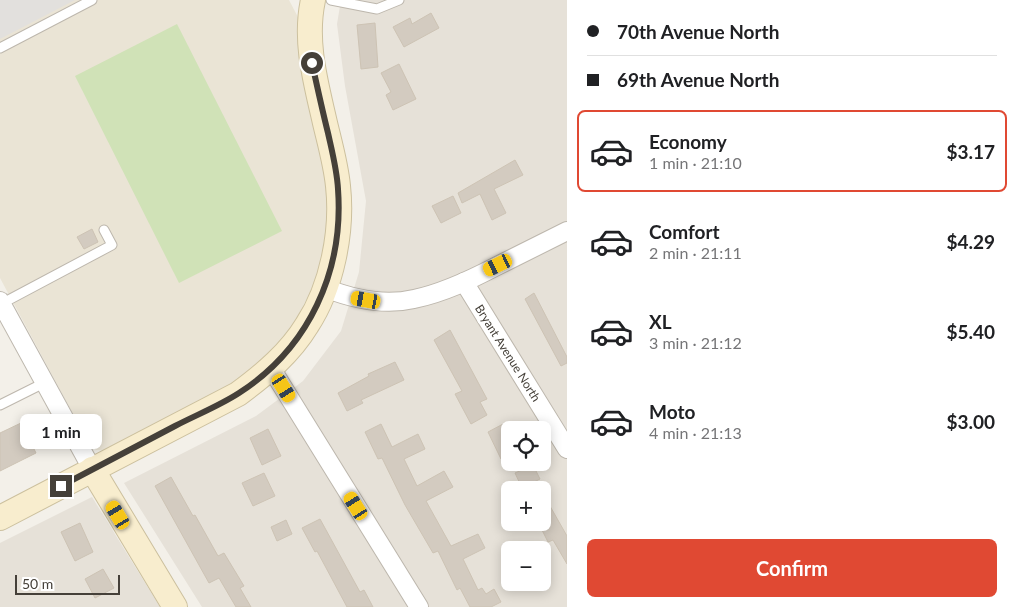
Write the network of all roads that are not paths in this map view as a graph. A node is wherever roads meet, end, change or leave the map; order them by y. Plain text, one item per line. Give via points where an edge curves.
1 (92, 0) edge
2 (312, 0) edge
3 (331, 0) edge
4 (399, 0) edge
5 (0, 48) edge
6 (104, 230) dead end
7 (567, 231) edge
8 (464, 282) junction
9 (325, 288) junction
10 (1, 302) edge
11 (271, 368) junction
12 (44, 382) junction
13 (0, 405) edge
14 (567, 449) edge
15 (92, 469) junction
16 (0, 518) edge
17 (175, 607) edge
18 (418, 607) edge

1 - 5 lane
2 - 9 street via 312,63 338,187 335,254
3 - 4 lane via 377,9
6 - 10 lane via 112,245
7 - 8 street
8 - 9 street via 414,300 388,302 346,297
8 - 14 street, Bryant Avenue North
9 - 11 street via 308,324
10 - 12 street
11 - 15 street via 238,394
11 - 18 street
12 - 13 lane
12 - 15 street
15 - 16 street
15 - 17 street

